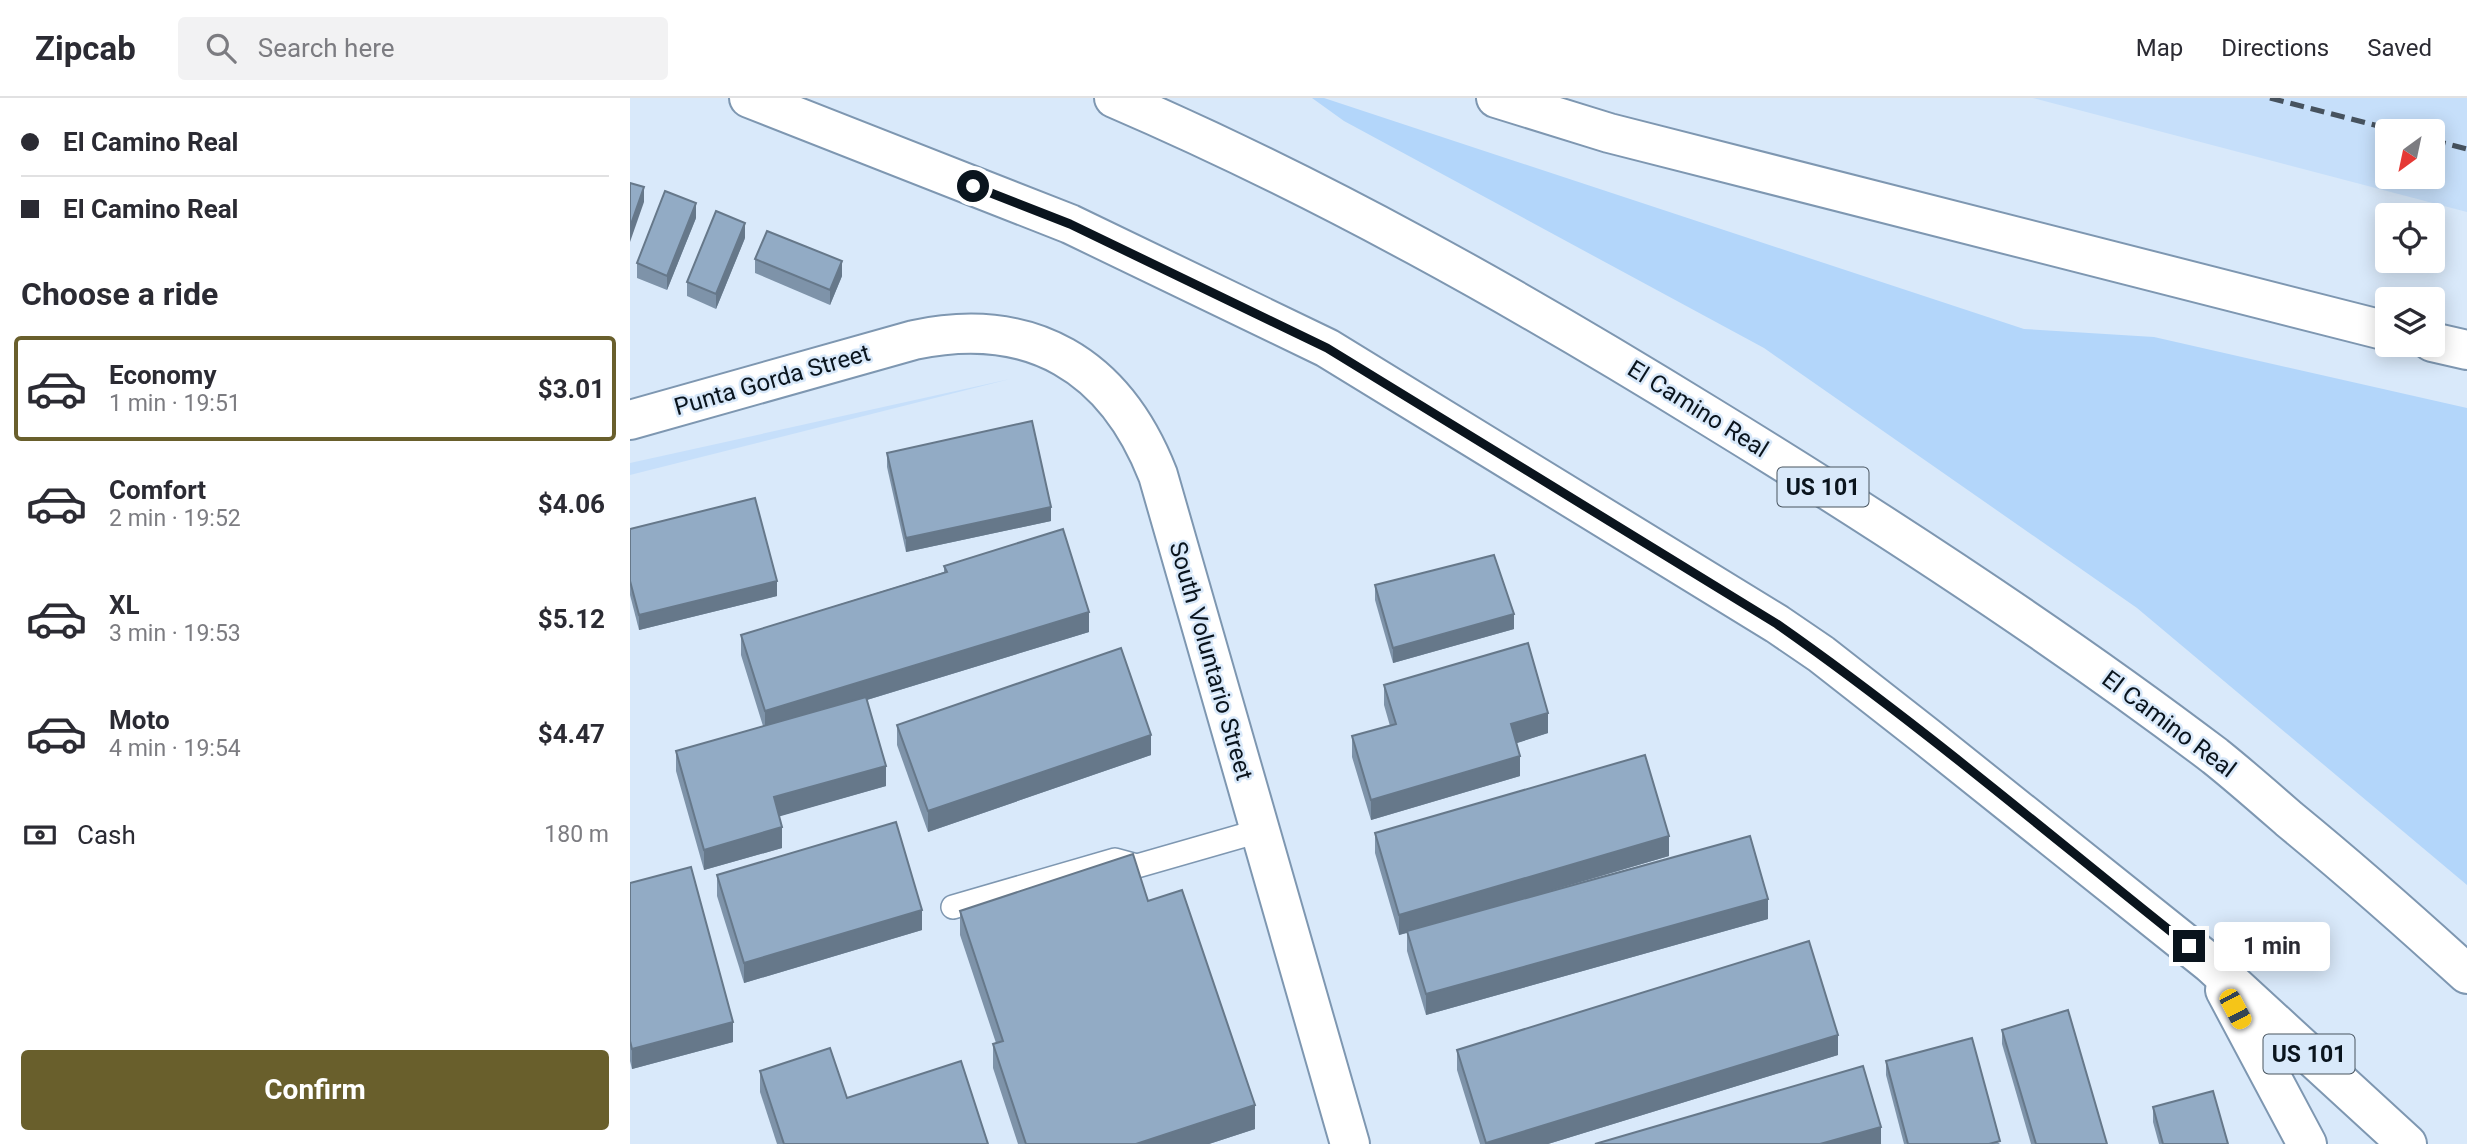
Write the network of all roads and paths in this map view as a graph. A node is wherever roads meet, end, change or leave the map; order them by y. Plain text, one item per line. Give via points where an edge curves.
1 (749, 98) edge
2 (1114, 98) edge
3 (1496, 98) edge
4 (2375, 328) edge
5 (914, 340) joint
6 (2445, 345) edge
7 (2467, 350) edge
8 (630, 420) edge
9 (1259, 831) junction
10 (953, 907) dead end
11 (2211, 964) junction
12 (2467, 974) edge
13 (1345, 1143) edge
14 (2307, 1144) edge
15 (2407, 1144) edge

1 - 11 main road, US 101 via 1070,224 1327,348 1788,631
2 - 12 main road, El Camino Real / US 101 via 1200,135 1422,248 1595,346 1924,551 2217,758
3 - 4 main road via 1609,133
5 - 8 main road, Punta Gorda Street
5 - 9 main road, South Voluntario Street via 974,332 1035,343 1089,373 1131,419 1158,475
6 - 7 main road
9 - 10 lane via 1137,866 1115,860
9 - 13 main road, South Voluntario Street
11 - 14 main road
11 - 15 main road, US 101

